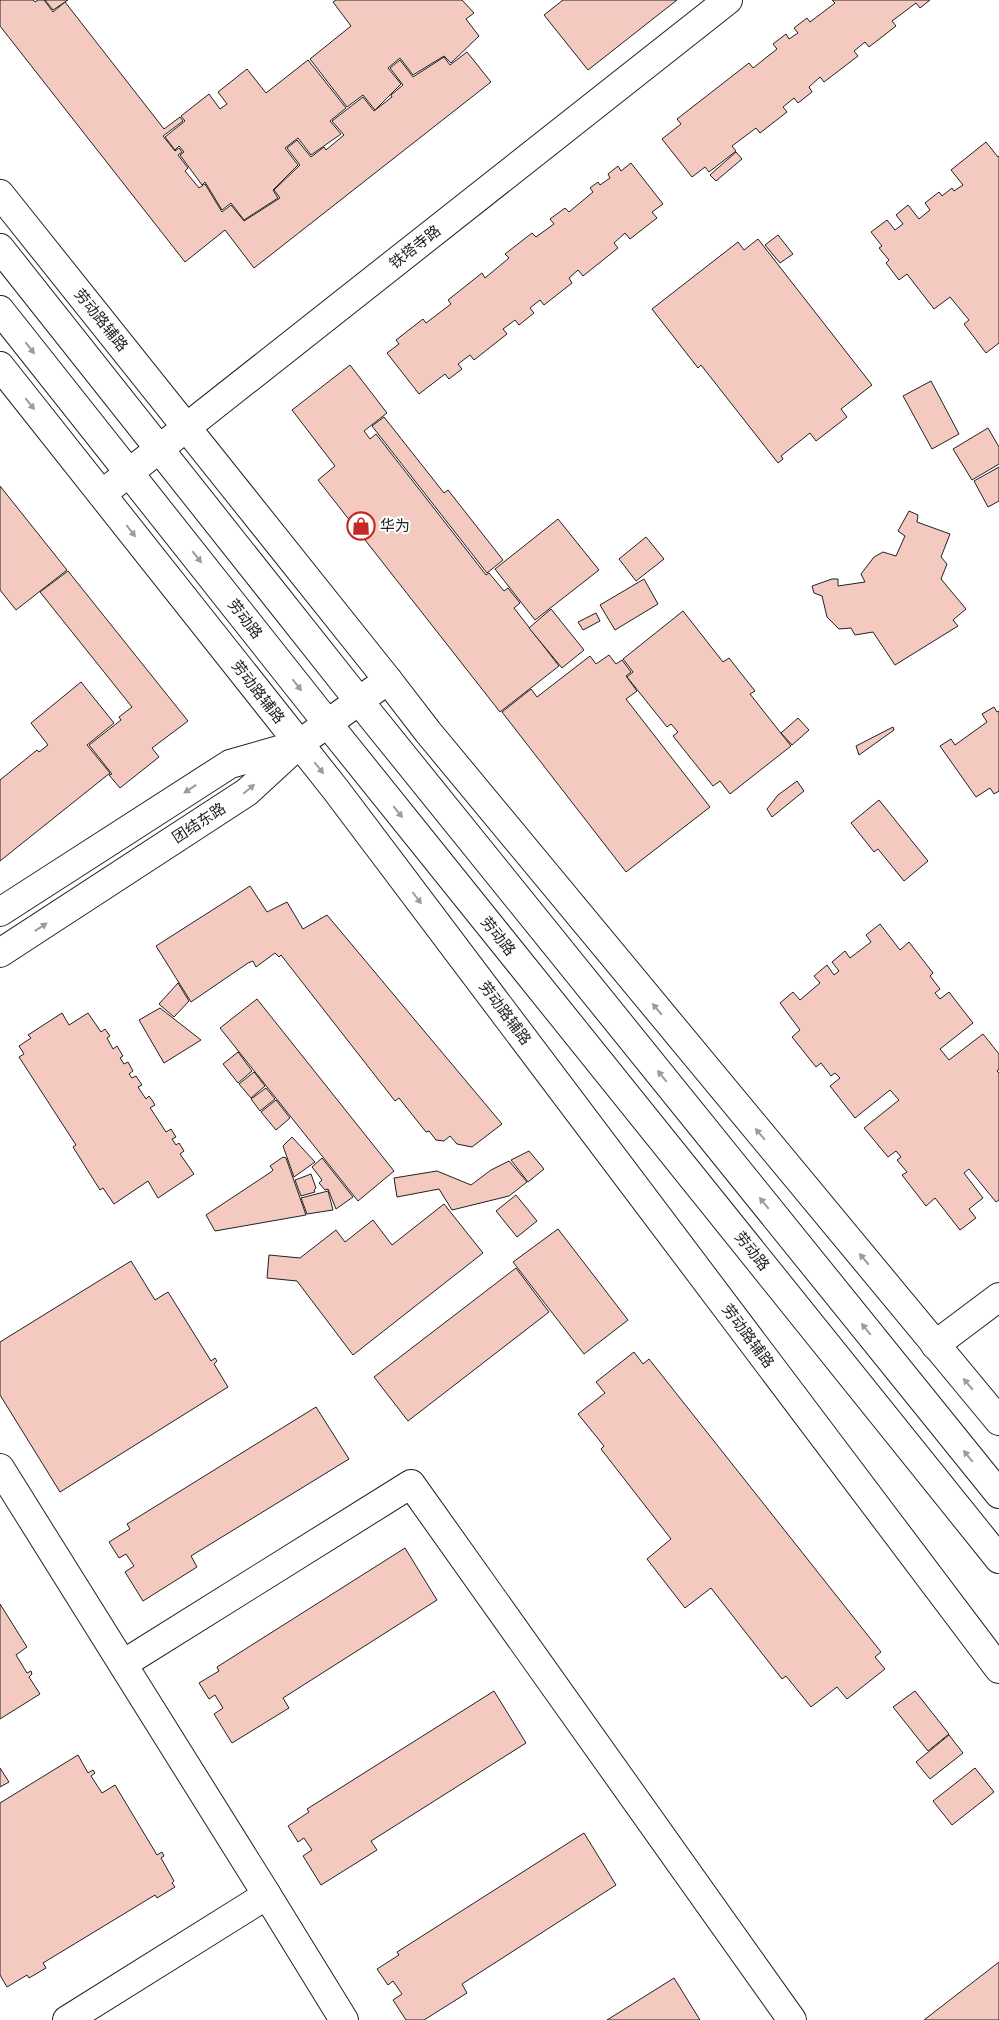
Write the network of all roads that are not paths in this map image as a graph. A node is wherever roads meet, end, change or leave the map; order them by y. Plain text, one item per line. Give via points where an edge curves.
1 (728, 0) edge
2 (0, 194) edge
3 (0, 248) edge
4 (0, 310) edge
5 (0, 366) edge
6 (186, 427) junction
7 (159, 449) junction
8 (129, 472) junction
9 (102, 494) junction
10 (388, 680) junction
11 (359, 701) junction
12 (328, 724) junction
13 (299, 744) junction
14 (0, 912) edge
15 (0, 954) edge
16 (999, 1297) edge
17 (935, 1345) junction
18 (999, 1421) edge
19 (0, 1468) edge
20 (999, 1494) edge
21 (999, 1559) edge
22 (123, 1664) junction
23 (999, 1669) edge
24 (267, 1895) junction
25 (67, 2020) edge
26 (344, 2020) edge
27 (792, 2020) edge

1 - 6 street, 铁塔寺路
2 - 6 street, 劳动路辅路
3 - 7 street
4 -> 8 street, 劳动路
5 -> 9 street, 劳动路辅路
6 - 7 street, 铁塔寺路
6 - 10 street, 劳动路辅路
7 - 8 street, 铁塔寺路
7 - 11 street
8 - 9 street, 铁塔寺路
8 -> 12 street, 劳动路
9 -> 13 street, 劳动路辅路
10 - 11 street, 团结东路
17 -> 10 street, 劳动路辅路 via 434,740
11 - 12 street, 团结东路
20 -> 11 street
12 - 13 street, 团结东路
12 -> 21 street, 劳动路
13 -> 14 street via 230,764
15 -> 13 street, 团结东路 via 247,792
13 -> 23 street, 劳动路辅路
16 - 17 street
18 -> 17 street, 劳动路辅路
19 - 22 street
22 - 24 street
22 - 27 street via 411,1484
24 - 25 street
24 - 26 street

